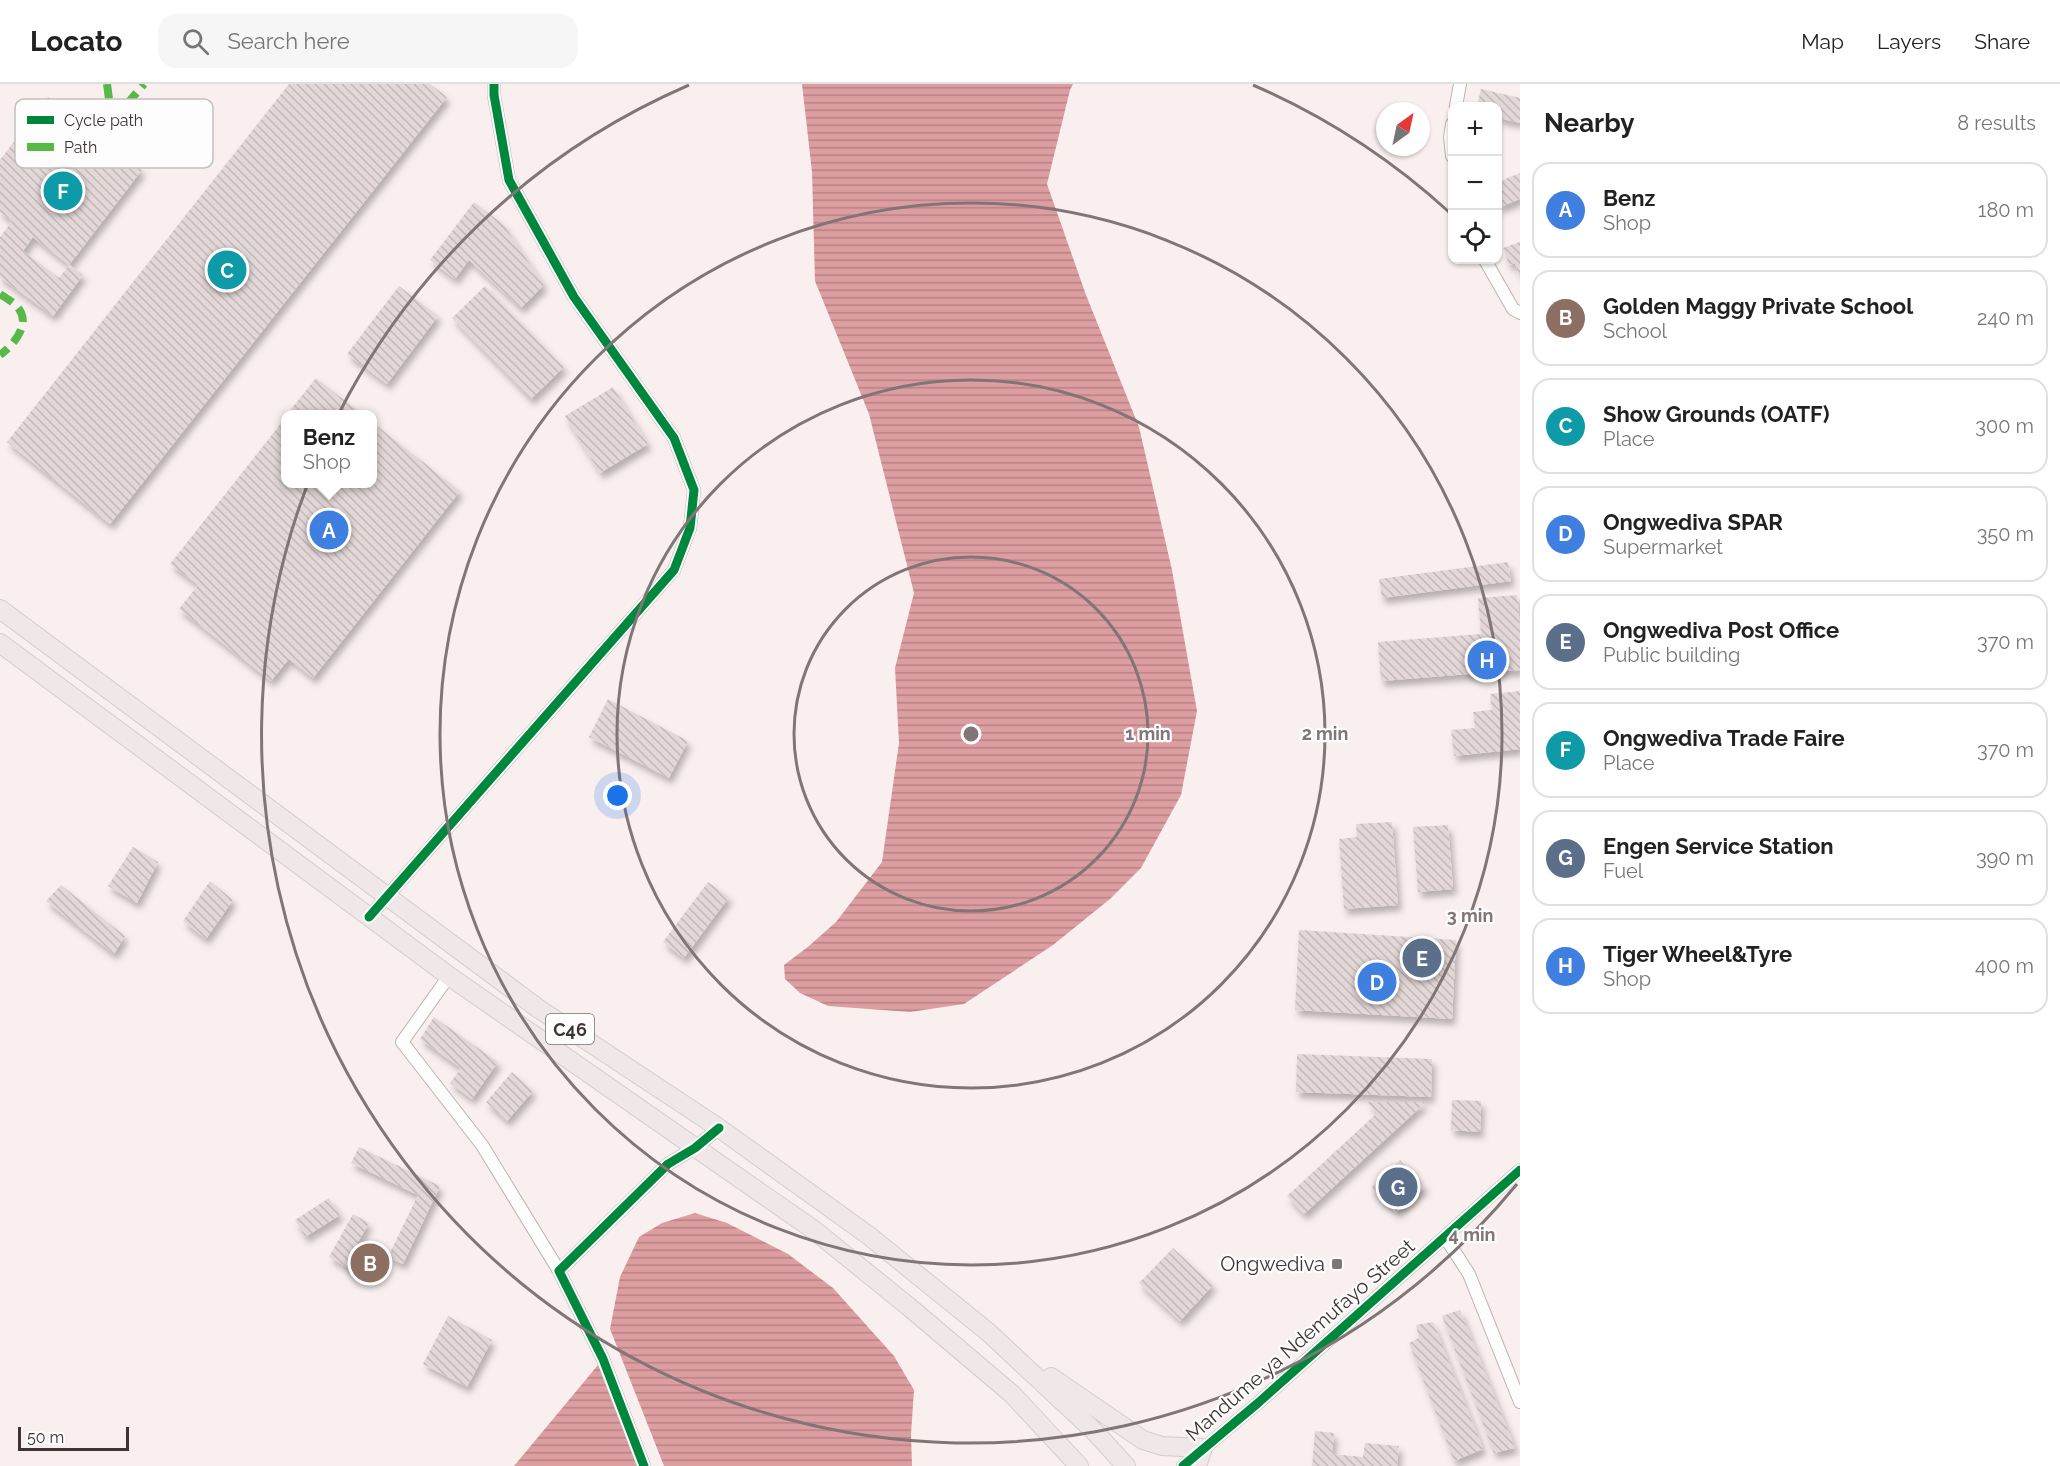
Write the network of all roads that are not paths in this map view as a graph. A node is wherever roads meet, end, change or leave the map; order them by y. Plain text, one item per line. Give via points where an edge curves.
1 (494, 84) edge
2 (1460, 84) edge
3 (1457, 102) edge
4 (1487, 264) edge
5 (1520, 313) edge
6 (0, 609) edge
7 (0, 643) edge
8 (51, 647) junction
9 (33, 668) junction
10 (388, 896) junction
11 (369, 917) junction
12 (449, 976) junction
13 (718, 1128) junction
14 (695, 1149) junction
15 (1520, 1170) edge
16 (1444, 1237) junction
17 (560, 1271) junction
18 (988, 1332) junction
19 (1520, 1402) edge
20 (1203, 1448) junction
21 (644, 1466) edge
22 (1079, 1466) edge
23 (1126, 1466) edge
24 (1183, 1466) edge
25 (1197, 1466) edge

1 - 10 street via 509,180 574,297 674,438 694,490 690,528 674,570
2 - 3 street
4 - 5 street via 1513,309
6 - 8 main road, C46
7 - 9 main road, C46
8 - 9 main road
8 - 10 main road, C46
9 - 11 main road, C46
10 - 11 street
10 - 13 main road, C46 via 539,1009
11 - 12 main road, C46
12 - 14 main road, C46
12 - 17 street via 402,1042 482,1145
13 - 14 street
13 - 18 main road, C46 via 868,1235
14 - 17 street via 668,1164
14 - 22 main road, C46 via 814,1230 908,1306 1012,1394
15 - 16 street, Mandume ya Ndemufayo Street
16 - 19 street via 1469,1274
16 - 20 street, Mandume ya Ndemufayo Street
17 - 21 street via 603,1359
18 - 20 main road via 1143,1440 1162,1446
18 - 23 main road, C46
20 - 24 street, Mandume ya Ndemufayo Street
20 - 25 main road

